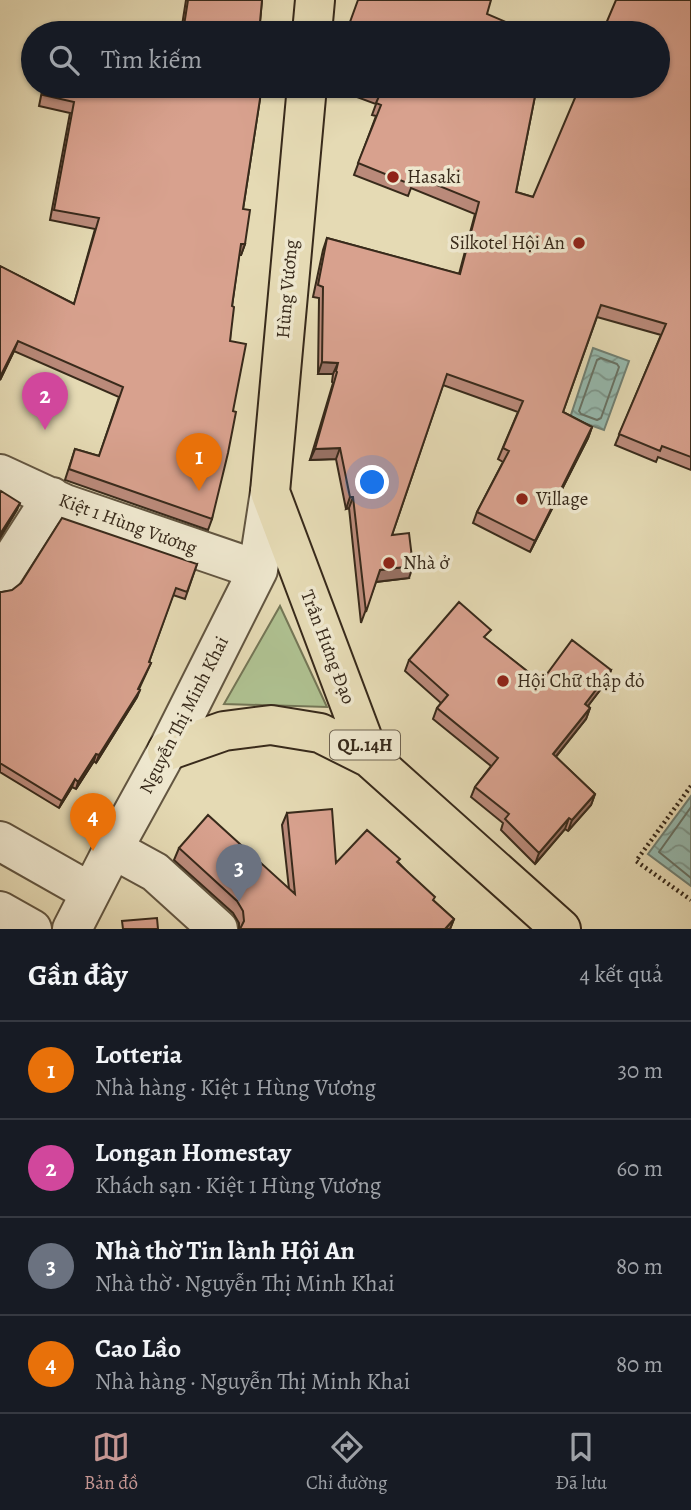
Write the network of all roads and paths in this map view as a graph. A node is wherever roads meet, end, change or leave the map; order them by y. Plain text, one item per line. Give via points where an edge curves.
1 (315, 0) edge
2 (313, 21) edge
3 (306, 98) edge
4 (0, 474) edge
5 (270, 492) junction
6 (52, 497) junction
7 (258, 570) junction
8 (0, 578) edge
9 (167, 751) junction
10 (370, 758) junction
11 (691, 786) edge
12 (0, 841) edge
13 (113, 849) junction
14 (90, 892) junction
15 (691, 900) edge
16 (0, 911) edge
17 (32, 929) edge
18 (72, 929) edge
19 (218, 929) edge
20 (561, 929) edge

1 - 2 main road
3 - 5 main road, Hùng Vương / QL.14H
4 - 6 street, Kiệt 1 Hùng Vương
5 - 7 street, Nguyễn Thị Minh Khai
5 - 10 main road, Trần Hưng Đạo / QL.14H
6 - 7 street, Kiệt 1 Hùng Vương
6 - 8 street
7 - 9 street, Nguyễn Thị Minh Khai
9 - 10 main road via 224,731 271,725 320,733
9 - 13 street, Nguyễn Thị Minh Khai
10 - 20 main road, Trần Hưng Đạo / QL.14H
11 - 15 path via 636,861
12 - 14 street
13 - 14 street, Nguyễn Thị Minh Khai
13 - 19 street via 155,872
14 - 18 street, Nguyễn Thị Minh Khai
16 - 17 street

